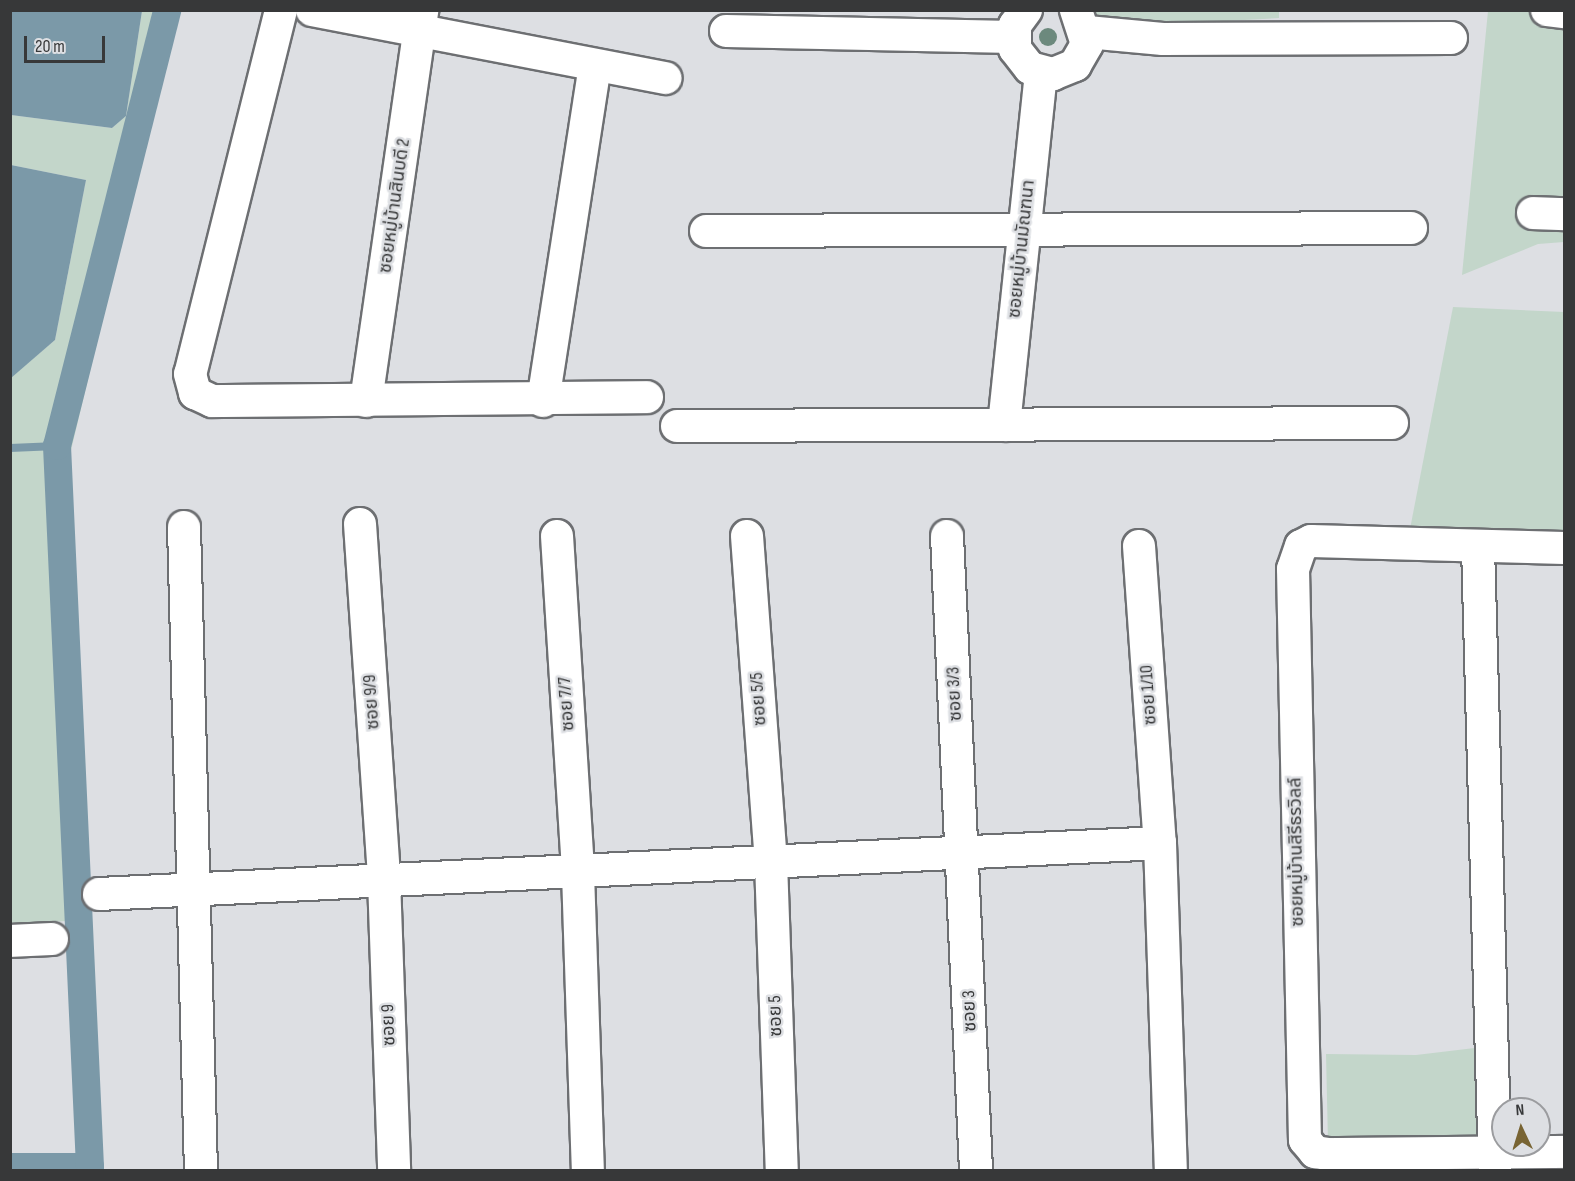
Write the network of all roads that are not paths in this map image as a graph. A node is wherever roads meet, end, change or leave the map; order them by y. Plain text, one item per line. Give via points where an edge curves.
1 (281, 10) edge
2 (312, 10) edge
3 (1547, 10) edge
4 (1564, 12) edge
5 (421, 21) edge
6 (1081, 21) edge
7 (1019, 24) edge
8 (726, 31) dead end
9 (1451, 38) dead end
10 (594, 66) junction
11 (1041, 73) junction
12 (666, 78) dead end
13 (1533, 213) dead end
14 (1564, 214) edge
15 (1024, 226) junction
16 (1411, 228) dead end
17 (706, 231) dead end
18 (647, 398) dead end
19 (366, 401) junction
20 (543, 401) junction
21 (1392, 423) dead end
22 (1004, 425) junction
23 (677, 426) dead end
24 (360, 524) dead end
25 (184, 527) dead end
26 (557, 536) dead end
27 (747, 536) dead end
28 (947, 536) dead end
29 (1139, 546) dead end
30 (1478, 546) junction
31 (1564, 548) edge
32 (1160, 843) junction
33 (964, 852) junction
34 (771, 862) junction
35 (578, 873) junction
36 (384, 879) junction
37 (192, 890) junction
38 (99, 894) dead end
39 (52, 939) dead end
40 (10, 941) edge
41 (1564, 1152) edge
42 (1495, 1163) edge
43 (201, 1170) edge
44 (394, 1170) edge
45 (588, 1170) edge
46 (782, 1170) edge
47 (976, 1170) edge
48 (1171, 1170) edge

1 - 19 street via 190,374 195,393 212,401
2 - 5 street
3 - 4 street
5 - 10 street
5 - 19 street, ซอยหมู่บ้านสินบดี 2
6 - 9 street via 1163,39
6 - 11 street via 1075,65
7 - 8 street
7 - 11 street via 1021,60
10 - 12 street
10 - 20 street
11 - 15 street, ซอยหมู่บ้านมัณฑนา
13 - 14 street
15 - 16 street
15 - 17 street
15 - 22 street, ซอยหมู่บ้านมัณฑนา
18 - 20 street
19 - 20 street
21 - 22 street
22 - 23 street
24 - 36 street, ซอย 9/9
25 - 37 street
26 - 35 street, ซอย 7/7
27 - 34 street, ซอย 5/5
28 - 33 street, ซอย 3/3
29 - 32 street, ซอย 1/10
30 - 31 street, ซอยหมู่บ้านสิรีธรวิลล์
30 - 42 street
30 - 42 street, ซอยหมู่บ้านสิรีธรวิลล์ via 1311,541 1301,546 1293,569 1297,890 1308,1147 1327,1154
32 - 33 street
32 - 48 street, ซอย 1/10
33 - 34 street
33 - 47 street, ซอย 3
34 - 35 street
34 - 46 street, ซอย 5
35 - 36 street
35 - 45 street, ซอย 7/7
36 - 37 street
36 - 44 street, ซอย 9
37 - 38 street
37 - 43 street
39 - 40 street
41 - 42 street, ซอยหมู่บ้านสิรีธรวิลล์

